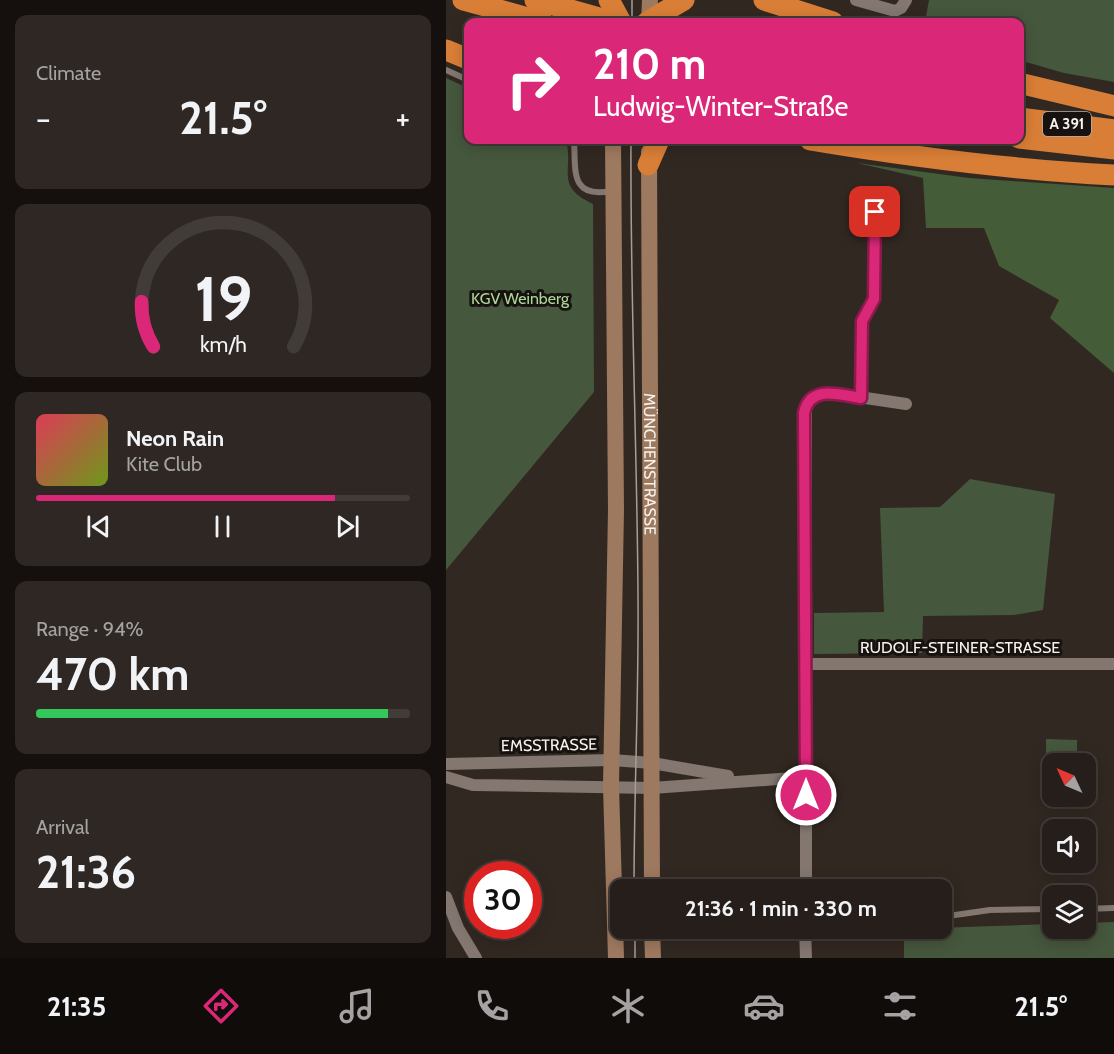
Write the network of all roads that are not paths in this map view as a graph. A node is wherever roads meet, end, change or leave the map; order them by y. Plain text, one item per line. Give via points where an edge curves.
1 (463, 0) edge
2 (609, 0) edge
3 (684, 0) edge
4 (764, 0) edge
5 (856, 0) edge
6 (906, 0) edge
7 (543, 9) edge
8 (649, 16) edge
9 (592, 18) edge
10 (609, 18) edge
11 (619, 18) edge
12 (820, 18) edge
13 (446, 50) edge
14 (464, 57) edge
15 (446, 70) edge
16 (464, 78) edge
17 (1024, 84) edge
18 (1115, 106) edge
19 (1024, 119) edge
20 (1115, 130) edge
21 (1024, 139) edge
22 (574, 144) edge
23 (613, 144) edge
24 (649, 144) edge
25 (657, 144) edge
26 (836, 144) edge
27 (1115, 149) edge
28 (648, 165) junction
29 (1115, 175) edge
30 (615, 190) junction
31 (875, 212) dead end
32 (861, 398) junction
33 (906, 404) dead end
34 (805, 664) junction
35 (1115, 664) edge
36 (612, 760) junction
37 (652, 763) junction
38 (446, 764) edge
39 (446, 777) edge
40 (806, 777) junction
41 (747, 780) junction
42 (611, 786) junction
43 (652, 788) junction
44 (652, 879) edge
45 (806, 879) edge
46 (446, 897) edge
47 (1113, 908) dead end
48 (1042, 909) edge
49 (1096, 909) edge
50 (952, 915) edge
51 (652, 939) edge
52 (805, 939) edge
53 (476, 958) edge
54 (616, 958) edge
55 (653, 958) edge
56 (806, 958) edge

1 - 7 highway
2 - 10 main road
2 - 11 highway
3 - 8 highway
4 - 12 highway
5 - 6 street via 895,11
7 - 9 highway
13 - 14 highway
15 - 16 lane
17 - 18 highway
19 - 20 highway, A 391
21 - 27 highway, A 391
22 - 30 lane via 575,175 582,187 593,193
23 - 30 main road
24 - 28 main road, MÜNCHENSTRASSE
25 - 28 highway
26 - 29 highway via 966,164
28 - 37 main road, MÜNCHENSTRASSE
30 - 36 main road
31 - 32 lane via 874,299 862,321
32 - 33 street
32 - 34 street via 820,394 806,405
34 - 35 street, RUDOLF-STEINER-STRASSE
34 - 40 street
36 - 37 street, EMSSTRASSE
36 - 38 street, EMSSTRASSE
36 - 42 main road
37 - 41 street, EMSSTRASSE
37 - 43 main road, MÜNCHENSTRASSE
39 - 42 street via 473,785
40 - 41 street
40 - 45 street
41 - 43 street
42 - 43 street
42 - 54 main road
43 - 44 main road, MÜNCHENSTRASSE
46 - 53 street
47 - 49 lane
48 - 50 lane
51 - 55 main road
52 - 56 street

